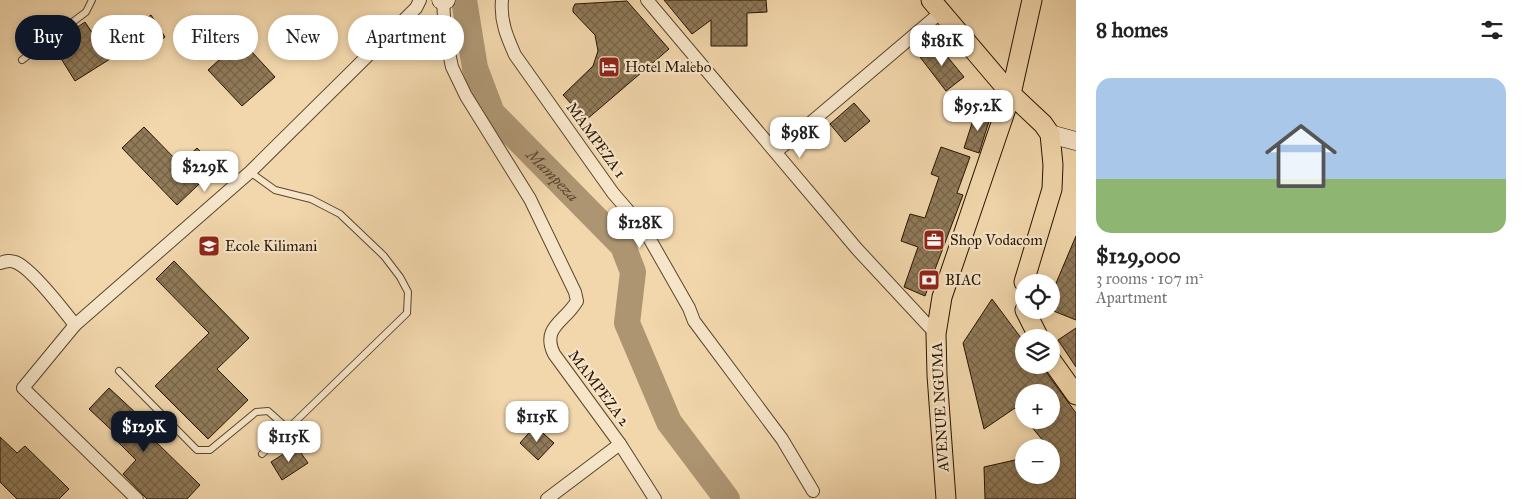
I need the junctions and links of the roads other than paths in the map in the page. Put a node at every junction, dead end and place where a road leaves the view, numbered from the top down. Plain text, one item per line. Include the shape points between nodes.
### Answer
1 (92, 0) edge
2 (420, 0) edge
3 (443, 0) edge
4 (502, 0) edge
5 (647, 0) edge
6 (1032, 0) edge
7 (936, 6) edge
8 (81, 16) edge
9 (1011, 94) junction
10 (1050, 134) junction
11 (1076, 141) edge
12 (776, 152) junction
13 (250, 172) junction
14 (0, 263) edge
15 (1027, 274) edge
16 (76, 325) junction
17 (936, 334) junction
18 (119, 371) dead end
19 (1060, 373) edge
20 (1076, 395) edge
21 (288, 428) junction
22 (620, 444) junction
23 (262, 454) dead end
24 (813, 491) dead end
25 (137, 499) edge
26 (547, 499) edge
27 (655, 499) edge
28 (946, 499) edge

1 - 8 lane
2 - 13 street via 416,8
3 - 22 street, MAMPEZA 2 via 445,34 452,67 466,96 530,199 575,292 577,301 551,332 549,345
4 - 24 street, MAMPEZA 1 via 504,32 515,55 614,193 644,229 694,321 782,439
5 - 12 street
6 - 9 main road, AVENUE NGUMA
7 - 9 main road
7 - 12 street
9 - 10 main road
9 - 17 main road, AVENUE NGUMA via 948,276
10 - 11 street
10 - 15 main road via 1054,165 1052,189
12 - 17 street via 857,249
13 - 16 street
13 - 21 lane via 275,190 311,199 340,214 384,256 408,292 407,313
14 - 16 street via 18,262
16 - 25 street via 23,388
17 - 28 main road, AVENUE NGUMA via 938,417
18 - 21 lane via 197,450 210,450 256,412 268,411
19 - 20 main road
21 - 23 lane
22 - 26 street
22 - 27 street, MAMPEZA 2

